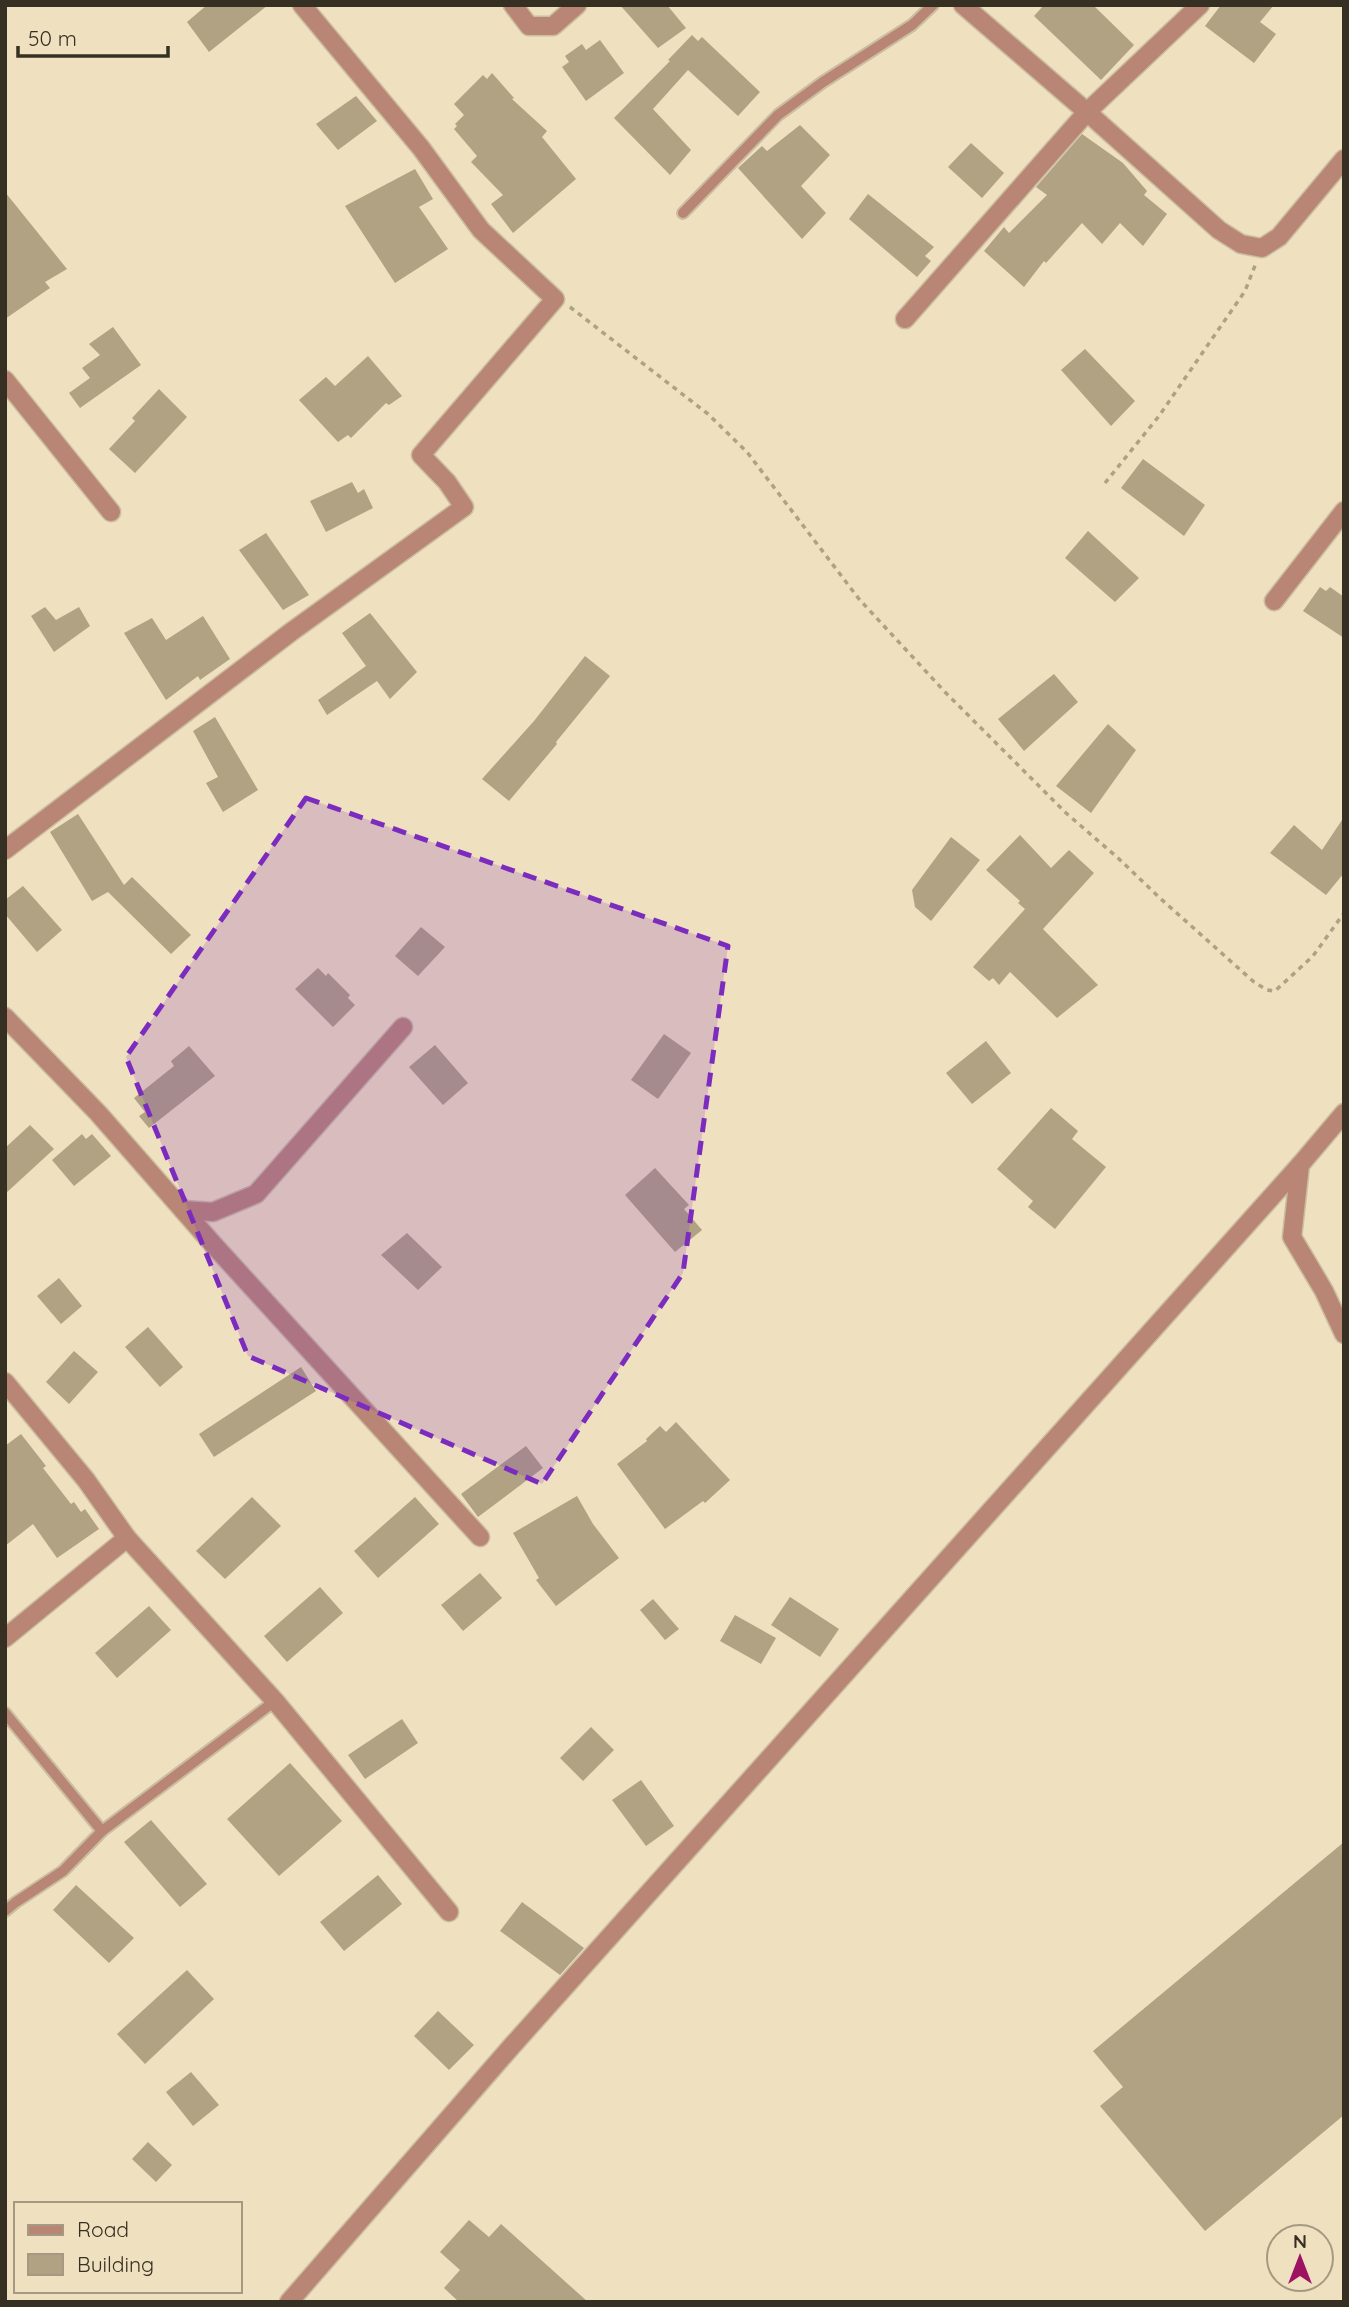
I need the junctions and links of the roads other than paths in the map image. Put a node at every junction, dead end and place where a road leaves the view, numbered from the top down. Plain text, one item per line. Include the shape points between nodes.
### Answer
1 (302, 5) edge
2 (513, 5) edge
3 (577, 5) edge
4 (933, 5) edge
5 (963, 5) edge
6 (1200, 5) edge
7 (1087, 112) junction
8 (1344, 159) edge
9 (683, 213) dead end
10 (905, 320) dead end
11 (5, 380) edge
12 (1344, 511) edge
13 (111, 512) dead end
14 (1274, 601) dead end
15 (5, 850) edge
16 (5, 1017) edge
17 (402, 1027) dead end
18 (1344, 1113) edge
19 (1300, 1165) junction
20 (183, 1210) junction
21 (1344, 1334) edge
22 (5, 1382) edge
23 (480, 1537) dead end
24 (127, 1538) junction
25 (5, 1638) edge
26 (275, 1701) junction
27 (5, 1713) edge
28 (102, 1831) junction
29 (5, 1911) edge
30 (449, 1912) dead end
31 (289, 2302) edge

1 - 15 street via 421,148 481,230 555,299 421,455 464,507
2 - 3 street via 529,26 553,26
4 - 9 lane via 778,115
5 - 7 street
6 - 7 street
7 - 8 street via 1220,230 1241,244 1262,248 1279,237
7 - 10 street
11 - 13 street
12 - 14 street
16 - 20 street
17 - 20 street via 256,1194 213,1212
18 - 19 street
19 - 21 street via 1292,1237
19 - 31 street
20 - 23 street
22 - 24 street
24 - 25 street
24 - 26 street
26 - 28 lane
26 - 30 street
27 - 28 lane
28 - 29 lane via 63,1871

